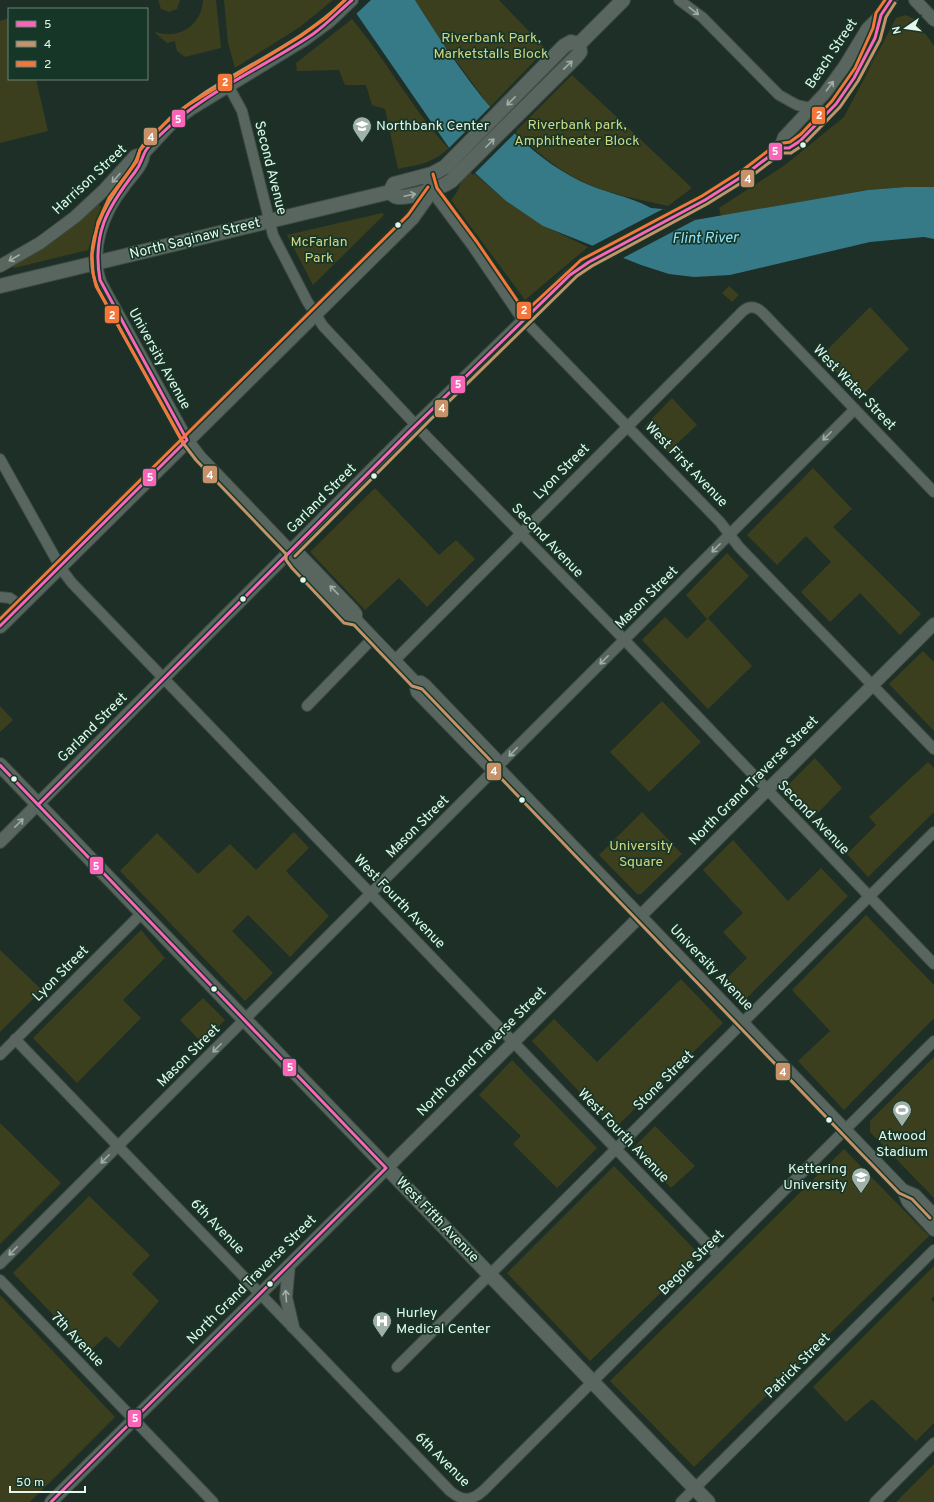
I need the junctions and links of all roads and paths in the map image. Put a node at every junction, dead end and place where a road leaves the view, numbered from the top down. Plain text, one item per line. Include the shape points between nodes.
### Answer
1 (622, 0) edge
2 (679, 0) edge
3 (891, 0) edge
4 (915, 0) edge
5 (348, 4) edge
6 (881, 15) junction
7 (934, 20) edge
8 (579, 44) junction
9 (228, 85) junction
10 (812, 109) junction
11 (829, 112) junction
12 (780, 148) junction
13 (144, 153) junction
14 (428, 175) junction
15 (432, 190) junction
16 (390, 192) junction
17 (269, 221) junction
18 (605, 253) joint
19 (97, 263) junction
20 (0, 266) edge
21 (0, 286) edge
22 (752, 307) joint
23 (314, 314) junction
24 (524, 320) junction
25 (855, 409) junction
26 (417, 425) junction
27 (627, 426) junction
28 (187, 440) junction
29 (0, 459) edge
30 (934, 492) edge
31 (520, 534) junction
32 (730, 534) junction
33 (291, 552) junction
34 (60, 566) junction
35 (0, 597) edge
36 (21, 606) junction
37 (934, 624) edge
38 (0, 626) edge
39 (373, 638) junction
40 (624, 640) junction
41 (394, 661) junction
42 (164, 678) junction
43 (872, 685) junction
44 (307, 706) dead end
45 (934, 749) edge
46 (0, 765) edge
47 (498, 768) junction
48 (766, 790) junction
49 (38, 805) junction
50 (934, 832) edge
51 (0, 842) edge
52 (372, 894) junction
53 (870, 897) junction
54 (142, 913) junction
55 (640, 916) junction
56 (934, 964) edge
57 (244, 1020) junction
58 (742, 1023) junction
59 (15, 1039) junction
60 (934, 1041) edge
61 (514, 1042) junction
62 (0, 1055) edge
63 (845, 1130) junction
64 (119, 1146) junction
65 (616, 1148) junction
66 (386, 1168) junction
67 (903, 1190) junction
68 (934, 1215) edge
69 (934, 1230) edge
70 (934, 1250) edge
71 (719, 1256) junction
72 (0, 1264) edge
73 (289, 1265) junction
74 (489, 1275) junction
75 (0, 1280) edge
76 (261, 1293) junction
77 (293, 1327) junction
78 (396, 1367) dead end
79 (593, 1382) junction
80 (134, 1419) junction
81 (934, 1443) edge
82 (694, 1488) junction
83 (466, 1500) joint
84 (51, 1502) edge
85 (212, 1502) edge
86 (681, 1502) edge
87 (708, 1502) edge
88 (875, 1502) edge

1 - 8 main road
2 -> 10 street via 708,23 779,95 797,105
3 - 6 street, Beach Street
4 - 7 street
5 - 9 street, Harrison Street via 304,40
10 -> 6 street, Beach Street via 837,77 867,29
6 - 11 street, Beach Street via 878,30 863,63
8 -> 14 main road via 571,42 564,46 452,160 442,169
15 -> 8 main road via 446,184 463,170 579,54
9 - 13 street, Harrison Street via 181,116
9 - 17 street, Second Avenue via 242,110
10 - 11 street
10 - 12 street, Beach Street via 784,137
11 - 12 street, Beach Street via 797,144 786,149
12 - 18 street, Beach Street via 732,184
13 - 19 street, University Avenue via 142,163 105,216 98,242
13 -> 20 street, Harrison Street via 136,156 94,200 63,227
14 - 15 main road
14 - 16 main road, North Saginaw Street via 392,185
16 -> 15 main road, North Saginaw Street via 399,197
15 - 23 main road via 412,218
15 - 24 street, West First Avenue
16 - 17 main road, North Saginaw Street
17 - 19 main road, North Saginaw Street
17 - 23 street, Second Avenue via 277,244
18 - 24 street, Garland Street via 574,272
19 - 21 main road, North Saginaw Street
19 - 28 street, University Avenue via 102,287
22 - 25 street, West Water Street via 762,312
22 - 27 street, Lyon Street via 746,308 738,315
23 - 26 street, Second Avenue via 326,330
23 - 28 main road
24 - 26 street, Garland Street
24 - 27 street, West First Avenue
25 - 30 street, West Water Street
25 -> 32 street, Mason Street
26 - 31 street, Second Avenue
26 - 33 street, Garland Street
27 - 31 street, Lyon Street
27 - 32 street, West First Avenue
28 - 33 street, University Avenue via 200,457
28 - 34 main road
29 - 34 street, West Fourth Avenue
31 - 40 street, Second Avenue
31 - 41 street, Lyon Street
32 -> 40 street, Mason Street
32 - 43 street, West First Avenue
33 - 39 street, University Avenue via 300,555 353,610 356,620
33 - 42 street, Garland Street
34 - 36 main road
34 - 42 street, West Fourth Avenue via 72,583
35 - 36 street via 10,598
36 - 38 main road
37 - 43 street, North Grand Traverse Street
39 - 41 street, University Avenue
39 - 44 street
40 -> 47 street, Mason Street
40 - 48 street, Second Avenue
41 - 47 street, University Avenue via 415,682 425,685 495,758
42 - 49 street, Garland Street
42 - 52 street, West Fourth Avenue
43 - 45 street, West First Avenue
43 - 48 street, North Grand Traverse Street
46 - 49 main road, West Fifth Avenue
47 - 52 street, Mason Street
47 - 55 street, University Avenue
48 - 53 street, Second Avenue
48 - 55 street, North Grand Traverse Street
51 -> 49 street, Garland Street
49 - 54 main road, West Fifth Avenue
50 - 53 street, Stone Street
52 - 57 street, Mason Street
52 - 61 street, West Fourth Avenue
53 - 56 street, Second Avenue
53 - 58 street, Stone Street
54 - 57 main road, West Fifth Avenue
54 - 59 street, Lyon Street
55 - 58 street, University Avenue
55 - 61 street, North Grand Traverse Street
57 -> 64 street, Mason Street
57 - 66 main road, West Fifth Avenue
58 - 63 street, University Avenue
58 - 65 street, Stone Street
59 - 62 street, Lyon Street
59 - 64 street, 6th Avenue
60 - 63 street, Begole Street
61 - 65 street, West Fourth Avenue
61 - 66 street, North Grand Traverse Street
63 - 67 street, University Avenue
63 - 71 street, Begole Street
64 -> 72 street, Mason Street
64 - 76 street, 6th Avenue
65 - 71 street, West Fourth Avenue
65 - 74 street, Stone Street
66 - 73 street, North Grand Traverse Street
66 - 74 main road, West Fifth Avenue
67 - 68 street, University Avenue via 915,1195
67 - 69 street, University Avenue via 908,1202
70 - 82 street, Patrick Street
71 - 79 street, Begole Street
73 - 76 street, North Grand Traverse Street
77 -> 73 street via 286,1297
74 - 78 street, Stone Street
74 - 79 main road, West Fifth Avenue
75 - 80 street, 7th Avenue
76 - 77 street, 6th Avenue
76 - 80 street, North Grand Traverse Street
77 - 83 street, 6th Avenue via 454,1494 461,1500
79 - 82 main road, West Fifth Avenue
79 - 83 street, Begole Street via 481,1493 472,1500
80 - 84 street, North Grand Traverse Street
80 - 85 street, 7th Avenue
81 - 88 street
82 - 86 street, Patrick Street
82 - 87 main road, West Fifth Avenue

